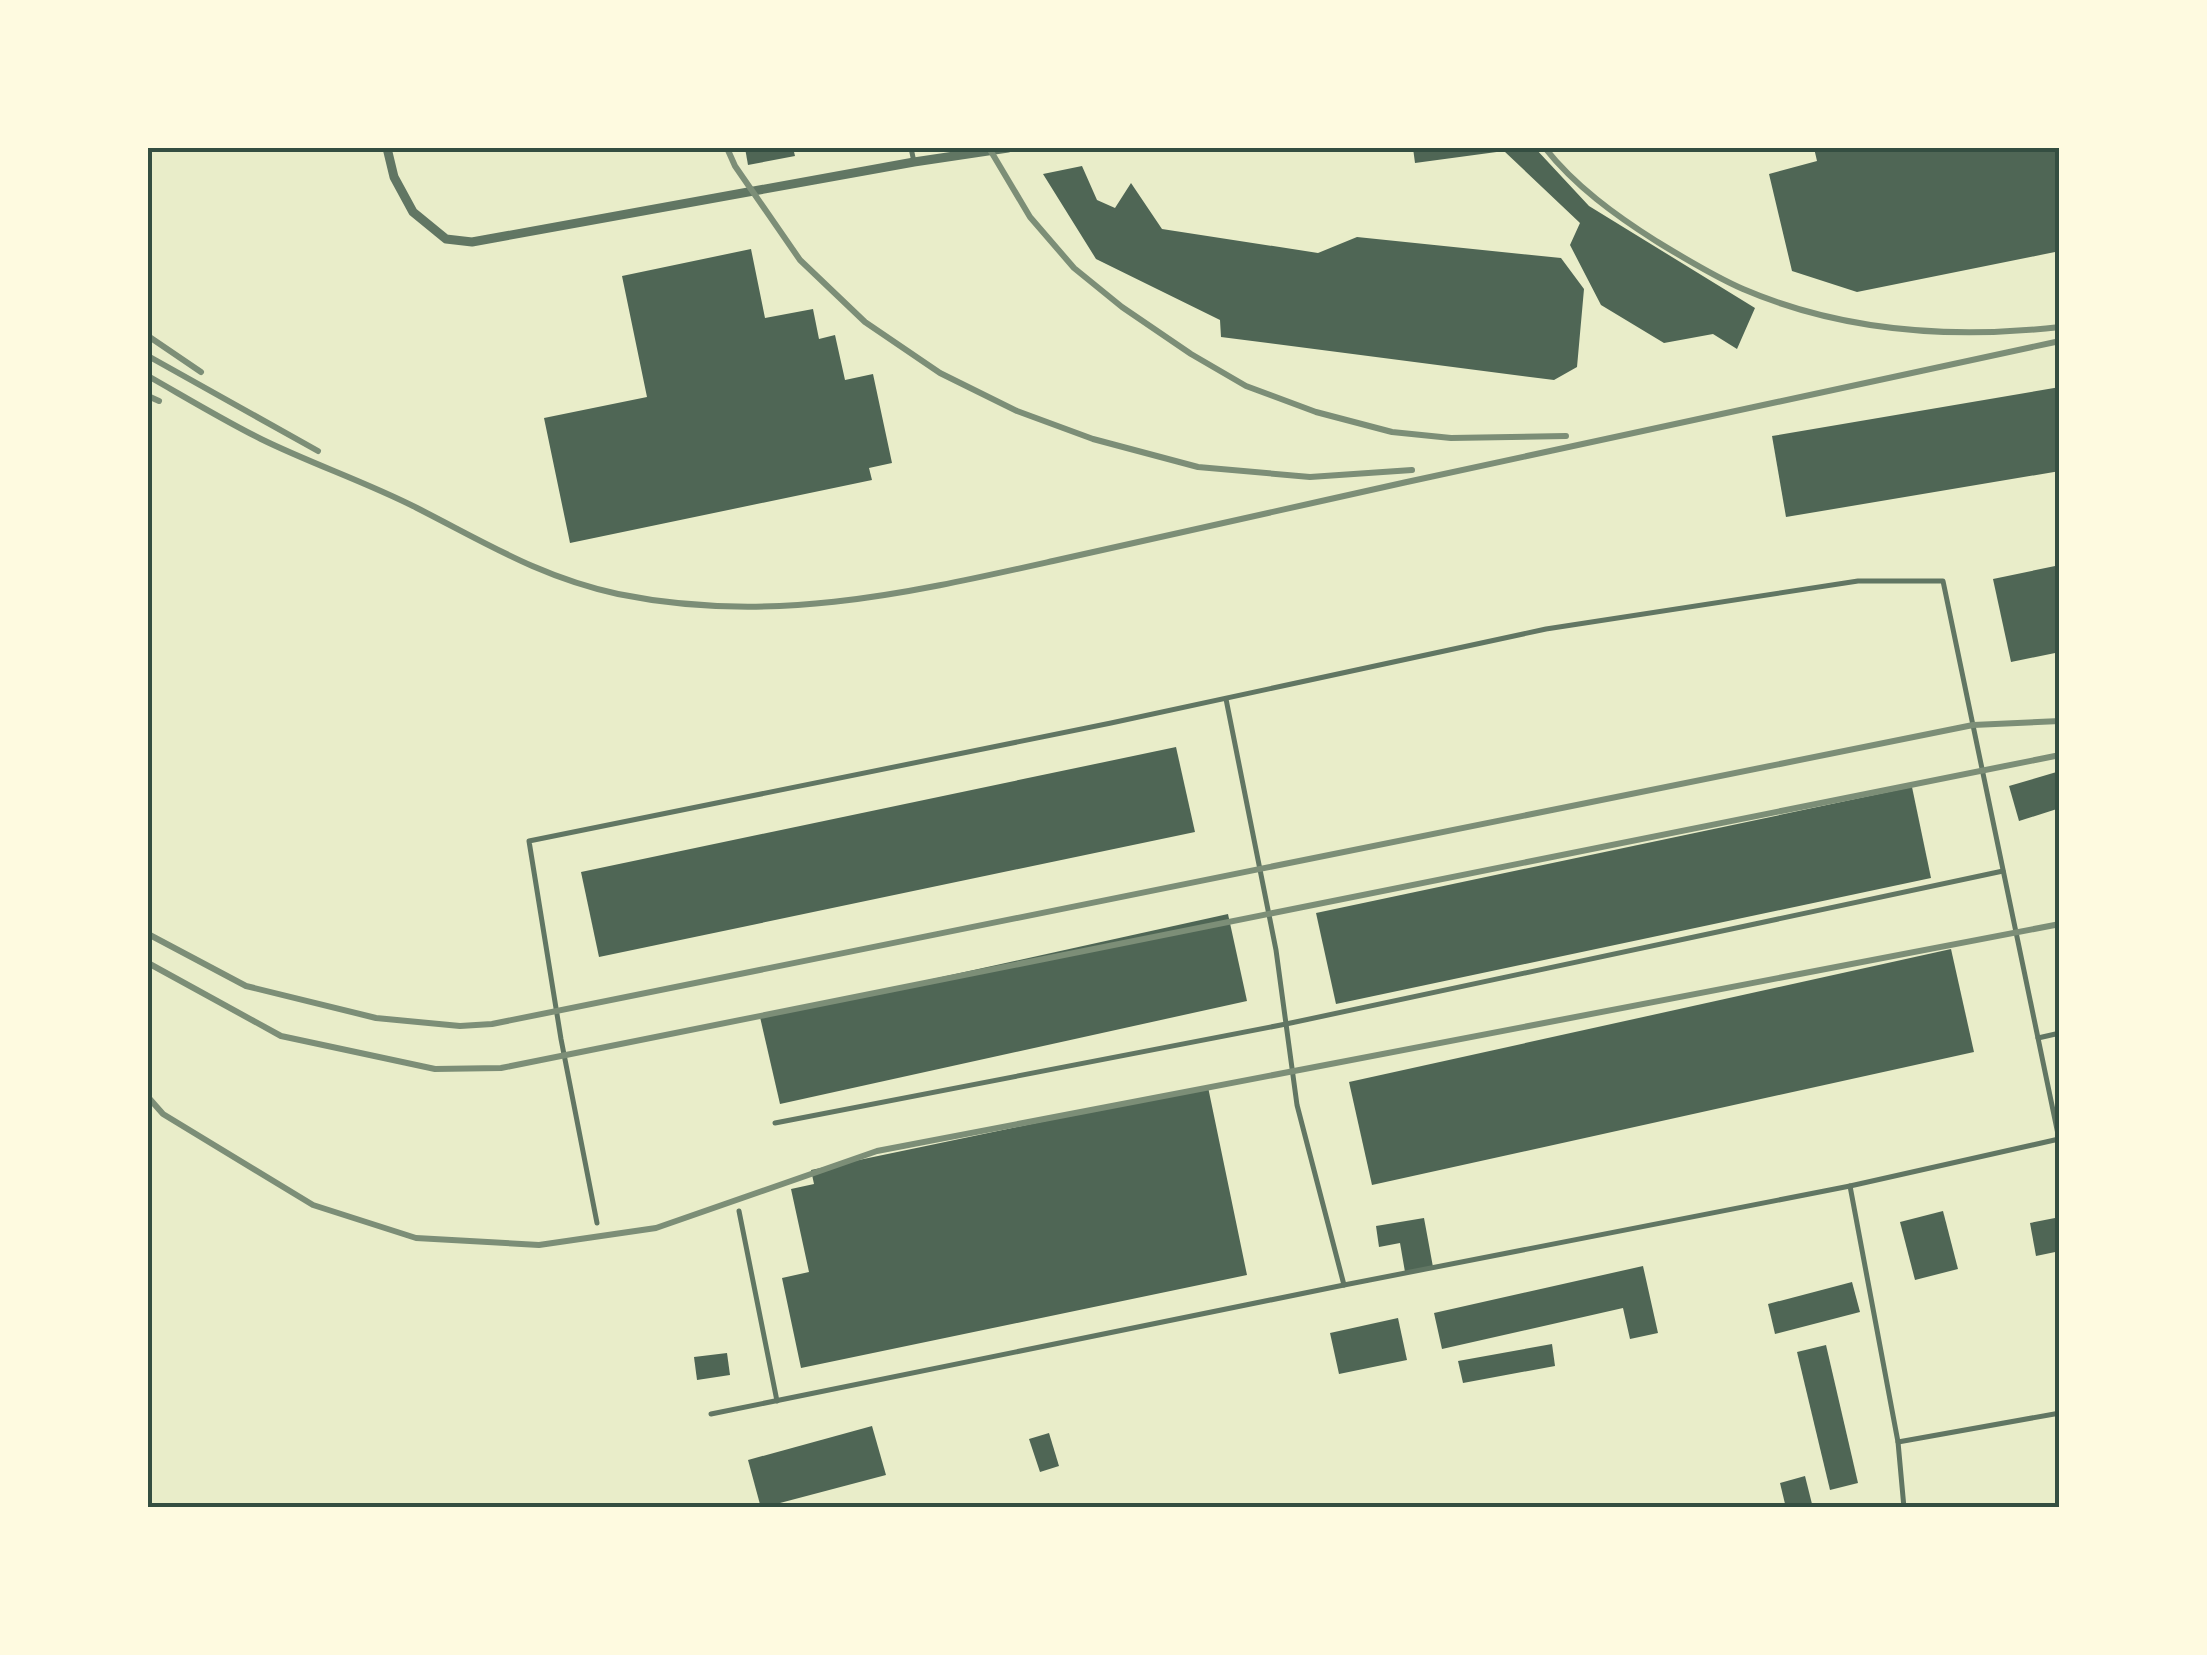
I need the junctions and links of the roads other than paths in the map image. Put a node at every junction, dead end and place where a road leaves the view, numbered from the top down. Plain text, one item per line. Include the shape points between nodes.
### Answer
1 (387, 148) edge
2 (911, 148) edge
3 (1008, 148) edge
4 (914, 162) junction
5 (1226, 699) junction
6 (2003, 871) junction
7 (1286, 1024) junction
8 (2060, 1033) edge
9 (2038, 1038) junction
10 (775, 1124) dead end
11 (1850, 1186) junction
12 (739, 1211) dead end
13 (597, 1223) dead end
14 (1344, 1285) junction
15 (777, 1401) junction
16 (2060, 1413) edge
17 (712, 1414) dead end
18 (1898, 1442) junction
19 (1904, 1508) edge

1 - 4 street via 413,212 446,239 472,242
2 - 4 lane
3 - 4 street
5 - 6 lane via 1546,629 1858,580 1942,580
5 - 7 lane
5 - 13 lane via 529,841
6 - 7 lane
6 - 9 lane
7 - 10 lane
7 - 14 lane via 1297,1105
8 - 9 lane
9 - 11 lane via 2059,1139
11 - 14 lane
11 - 18 lane
12 - 15 lane
14 - 15 lane
15 - 17 lane
16 - 18 lane
18 - 19 lane

